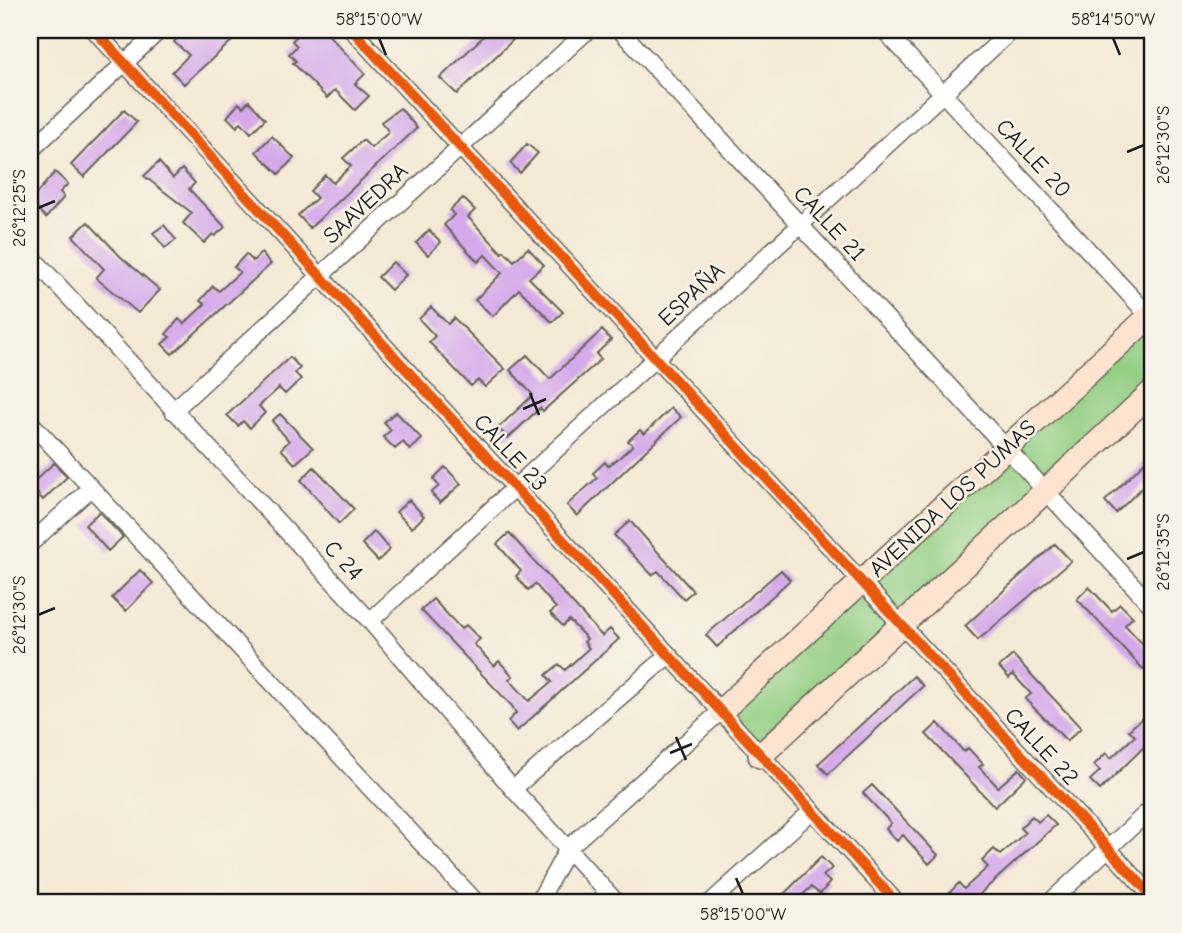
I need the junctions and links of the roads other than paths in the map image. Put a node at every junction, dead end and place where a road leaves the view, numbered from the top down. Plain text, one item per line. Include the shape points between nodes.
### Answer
1 (94, 30) edge
2 (160, 30) edge
3 (352, 30) edge
4 (588, 30) edge
5 (620, 30) edge
6 (884, 30) edge
7 (1012, 30) edge
8 (1147, 30) edge
9 (1152, 35) edge
10 (124, 63) junction
11 (943, 93) junction
12 (460, 147) junction
13 (30, 151) edge
14 (800, 225) junction
15 (30, 256) edge
16 (320, 276) junction
17 (1151, 316) edge
18 (655, 359) junction
19 (1152, 392) edge
20 (173, 411) junction
21 (30, 422) edge
22 (1006, 448) junction
23 (515, 487) junction
24 (91, 488) junction
25 (1045, 490) junction
26 (30, 544) edge
27 (861, 582) junction
28 (1152, 606) edge
29 (370, 621) junction
30 (901, 624) junction
31 (669, 655) junction
32 (721, 711) junction
33 (760, 755) junction
34 (513, 789) junction
35 (1152, 808) edge
36 (812, 811) junction
37 (568, 848) junction
38 (1108, 849) junction
39 (1152, 896) edge
40 (477, 903) edge
41 (538, 903) edge
42 (617, 903) edge
43 (710, 903) edge
44 (897, 903) edge
45 (1049, 903) edge

1 - 10 street, CALLE 23
2 - 10 street
3 - 12 street, CALLE 22
4 - 12 street, SAAVEDRA
5 - 14 street, CALLE 21
6 - 11 street, CALLE 20
7 - 11 street, ESPAÑA
8 - 9 street
10 - 13 street
10 - 16 street, CALLE 23
11 - 14 street, ESPAÑA
11 - 17 street, CALLE 20
12 - 16 street, SAAVEDRA
12 - 18 street, CALLE 22
14 - 18 street, ESPAÑA
14 - 22 street, CALLE 21
15 - 20 street, C 24
16 - 20 street, SAAVEDRA
16 - 23 street, CALLE 23
17 - 22 main road, AVENIDA LOS PUMAS
18 - 23 street, ESPAÑA
18 - 27 street, CALLE 22
19 - 25 main road
20 - 29 street, C 24
21 - 24 street
22 - 25 street, CALLE 21
22 - 27 main road, AVENIDA LOS PUMAS
23 - 29 street, ESPAÑA
23 - 31 street, CALLE 23
24 - 26 street
24 - 40 street
25 - 28 street
25 - 30 main road
27 - 30 street, CALLE 22
27 - 32 main road, AVENIDA LOS PUMAS
29 - 34 street, C 24
30 - 33 main road
30 - 38 street, CALLE 22
31 - 32 street, CALLE 23
31 - 34 street
32 - 33 street, CALLE 23
32 - 37 street
33 - 36 street, CALLE 23
34 - 37 street, C 24
35 - 38 street
36 - 43 street
36 - 44 street, CALLE 23
37 - 41 street
37 - 42 street, C 24
38 - 39 street, CALLE 22
38 - 45 street

